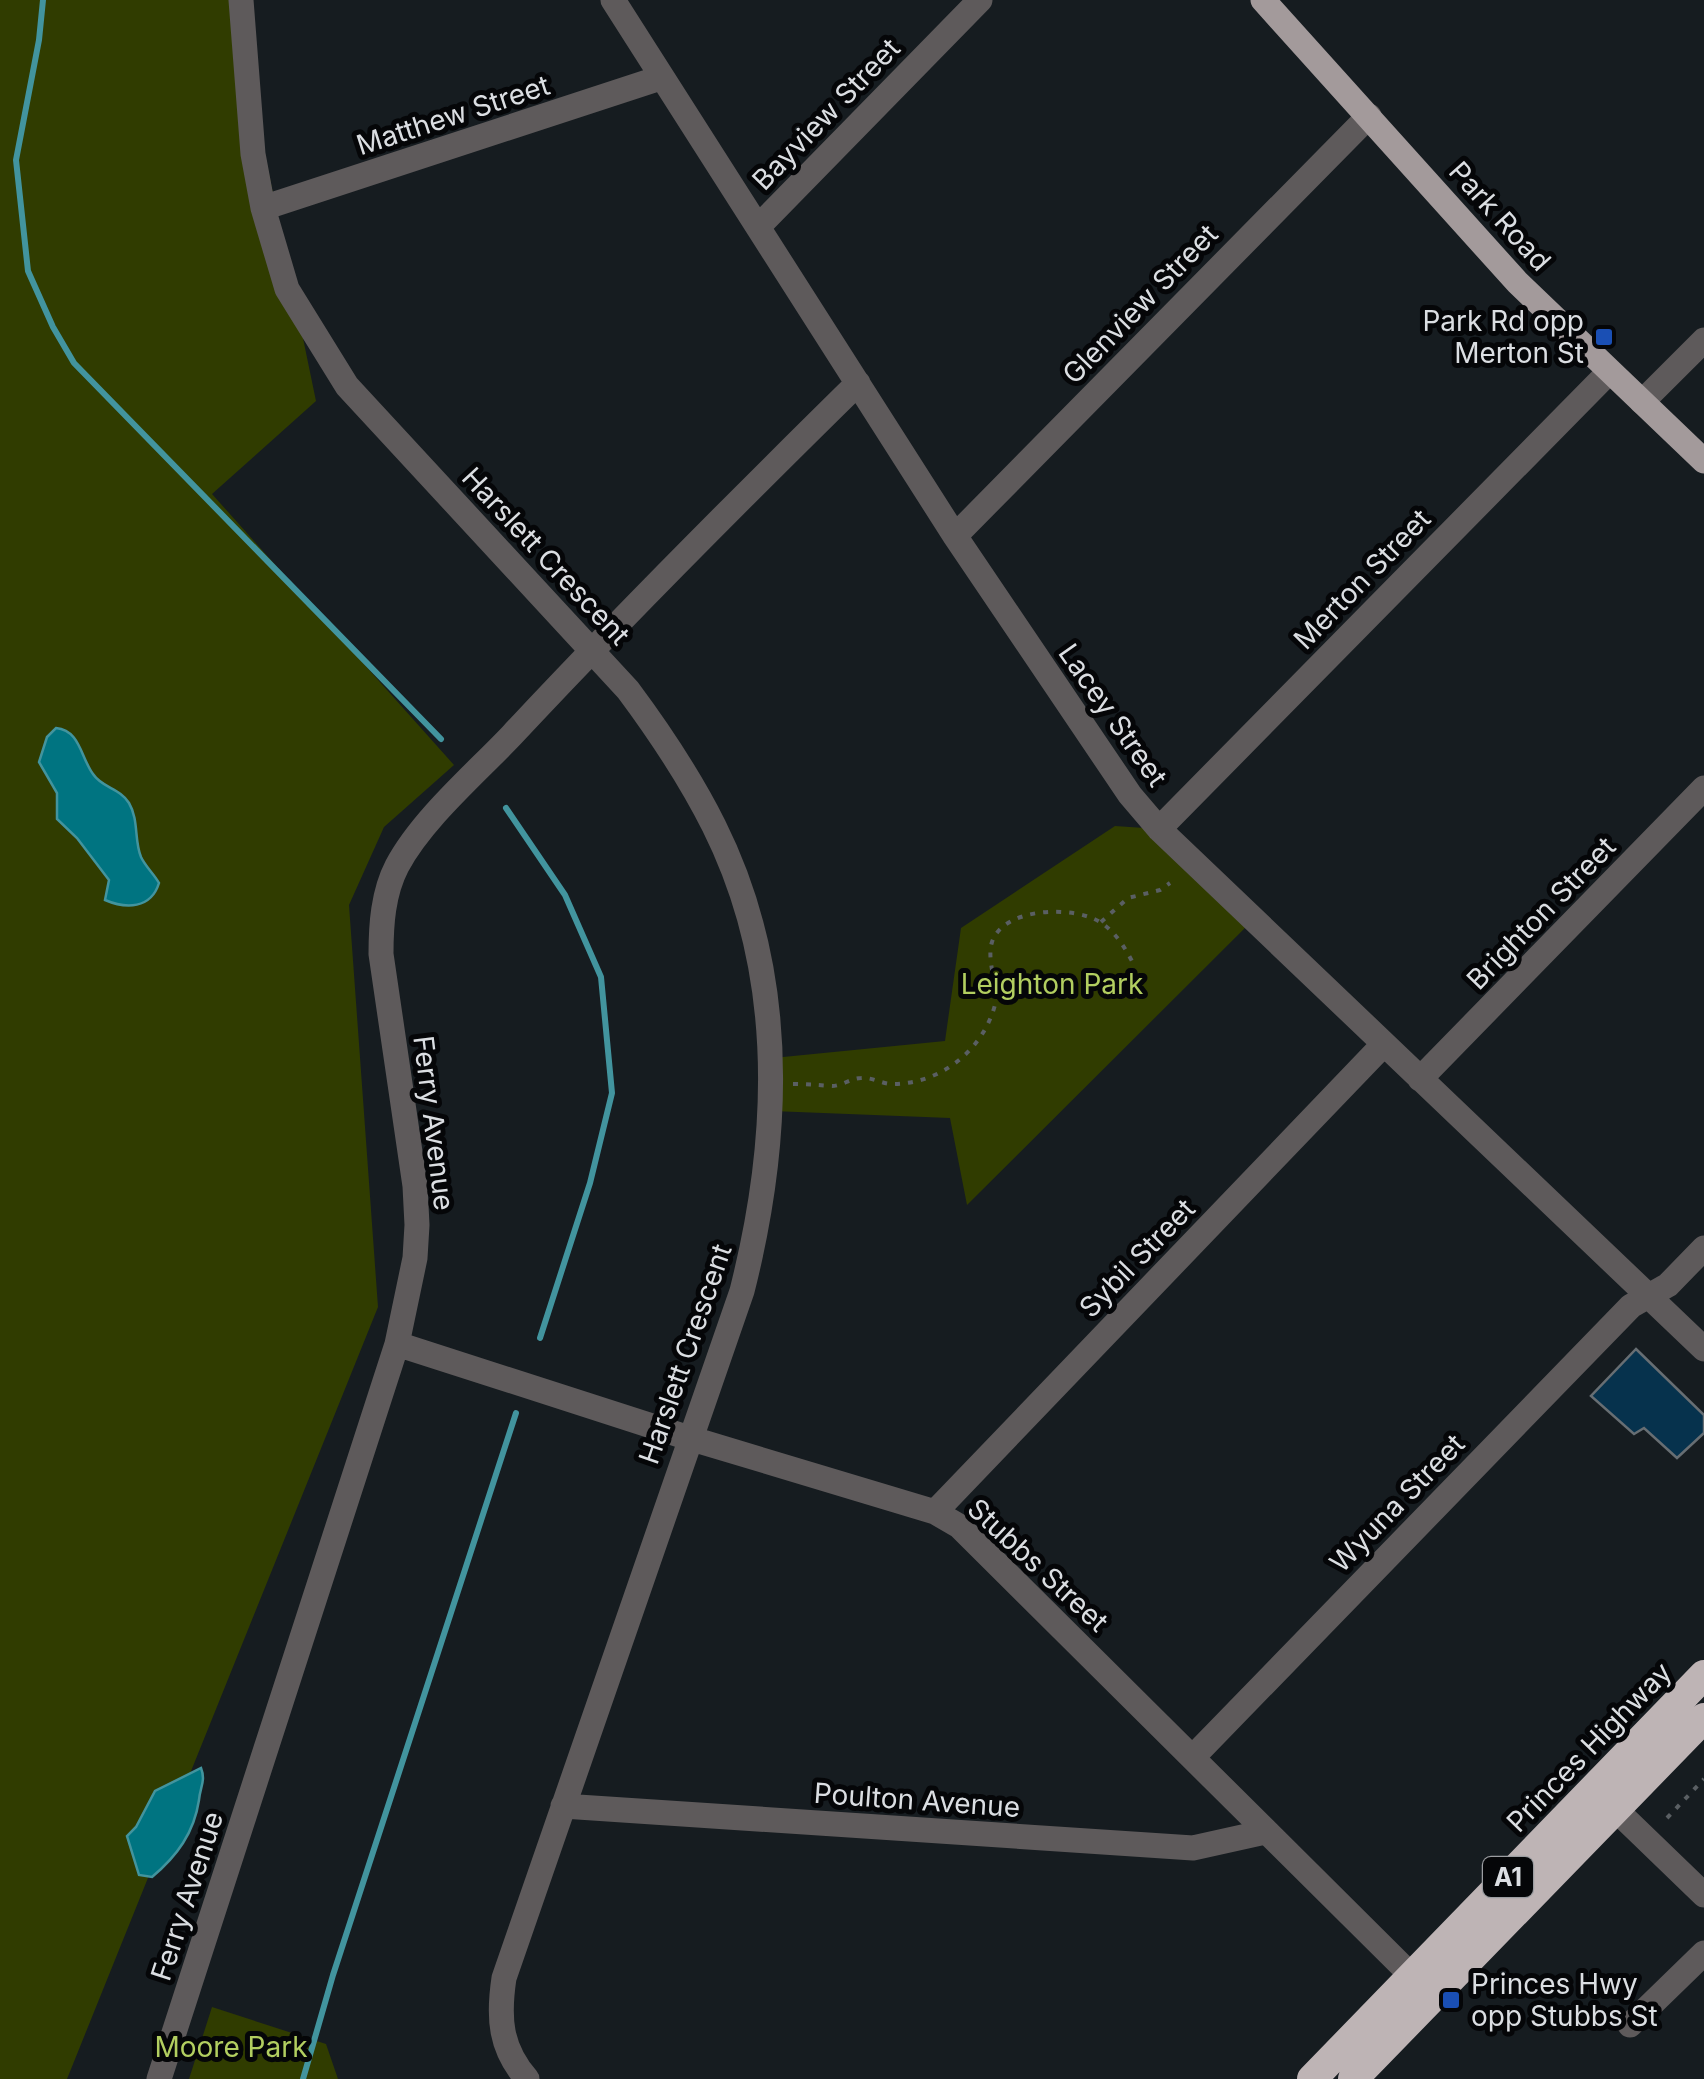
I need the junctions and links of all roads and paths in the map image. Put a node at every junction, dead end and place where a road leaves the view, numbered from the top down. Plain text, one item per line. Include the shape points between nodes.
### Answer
1 (240, 0) edge
2 (613, 0) edge
3 (980, 0) edge
4 (1264, 0) edge
5 (660, 78) junction
6 (1369, 116) junction
7 (263, 208) junction
8 (758, 227) junction
9 (1704, 340) edge
10 (1609, 372) junction
11 (858, 384) junction
12 (1642, 402) junction
13 (1704, 461) edge
14 (955, 536) junction
15 (592, 649) junction
16 (1704, 788) edge
17 (1158, 829) junction
18 (1170, 883) dead end
19 (1101, 922) junction
20 (1135, 967) dead end
21 (1024, 982) dead end
22 (997, 996) junction
23 (1383, 1045) junction
24 (1420, 1079) junction
25 (773, 1086) junction
26 (1704, 1248) edge
27 (1648, 1295) junction
28 (397, 1344) junction
29 (1704, 1348) edge
30 (689, 1438) junction
31 (935, 1512) junction
32 (1704, 1675) edge
33 (1704, 1718) edge
34 (1192, 1756) junction
35 (1704, 1779) edge
36 (563, 1806) junction
37 (1616, 1809) junction
38 (1667, 1818) dead end
39 (1264, 1832) junction
40 (1704, 1895) edge
41 (1704, 1953) edge
42 (1412, 1976) junction
43 (1630, 2025) dead end
44 (160, 2079) edge
45 (526, 2079) edge
46 (1312, 2079) edge
47 (1353, 2079) edge

1 - 7 street, Harslett Crescent
2 - 5 street, Lacey Street
3 - 8 street, Bayview Street
4 - 6 main road, Park Road
5 - 7 street, Matthew Street
5 - 8 street, Lacey Street
6 - 10 main road, Park Road
6 - 14 street, Glenview Street
7 - 15 street, Harslett Crescent via 287,290 347,386
8 - 11 street, Lacey Street
9 - 12 street
10 - 12 main road, Park Road
10 - 17 street, Merton Street
11 - 14 street, Lacey Street
11 - 15 street, Ferry Avenue
12 - 13 main road, Park Road
14 - 17 street, Lacey Street via 1102,757
15 - 25 street, Harslett Crescent via 661,735 715,828 761,975
15 - 28 street, Ferry Avenue via 415,840 387,894 382,954 417,1225
16 - 24 street, Brighton Street
17 - 23 street, Lacey Street
18 - 19 path via 1128,898
19 - 20 path
19 - 22 path via 1056,911 1012,921 992,942
21 - 22 path
22 - 25 path via 975,1048 937,1073 901,1084 859,1078 834,1086
23 - 24 street, Lacey Street
23 - 31 street, Sybil Street
24 - 27 street, Lacey Street
25 - 30 street, Harslett Crescent via 756,1237
26 - 27 street, Wyuna Street via 1668,1285
27 - 29 street, Lacey Street
27 - 34 street, Wyuna Street
28 - 30 street, Stubbs Street
28 - 44 street, Ferry Avenue
30 - 31 street, Stubbs Street
30 - 36 street, Harslett Crescent
31 - 34 street, Stubbs Street via 980,1545
32 - 42 highway, Princes Highway / A1
33 - 37 highway, A1
34 - 39 street, Stubbs Street
35 - 38 path
36 - 39 street, Poulton Avenue via 1193,1848
36 - 45 street, Harslett Crescent via 500,2006 509,2056
37 - 40 street
37 - 47 highway, A1
39 - 42 street, Stubbs Street
41 - 43 street
42 - 46 highway, Princes Highway / A1

